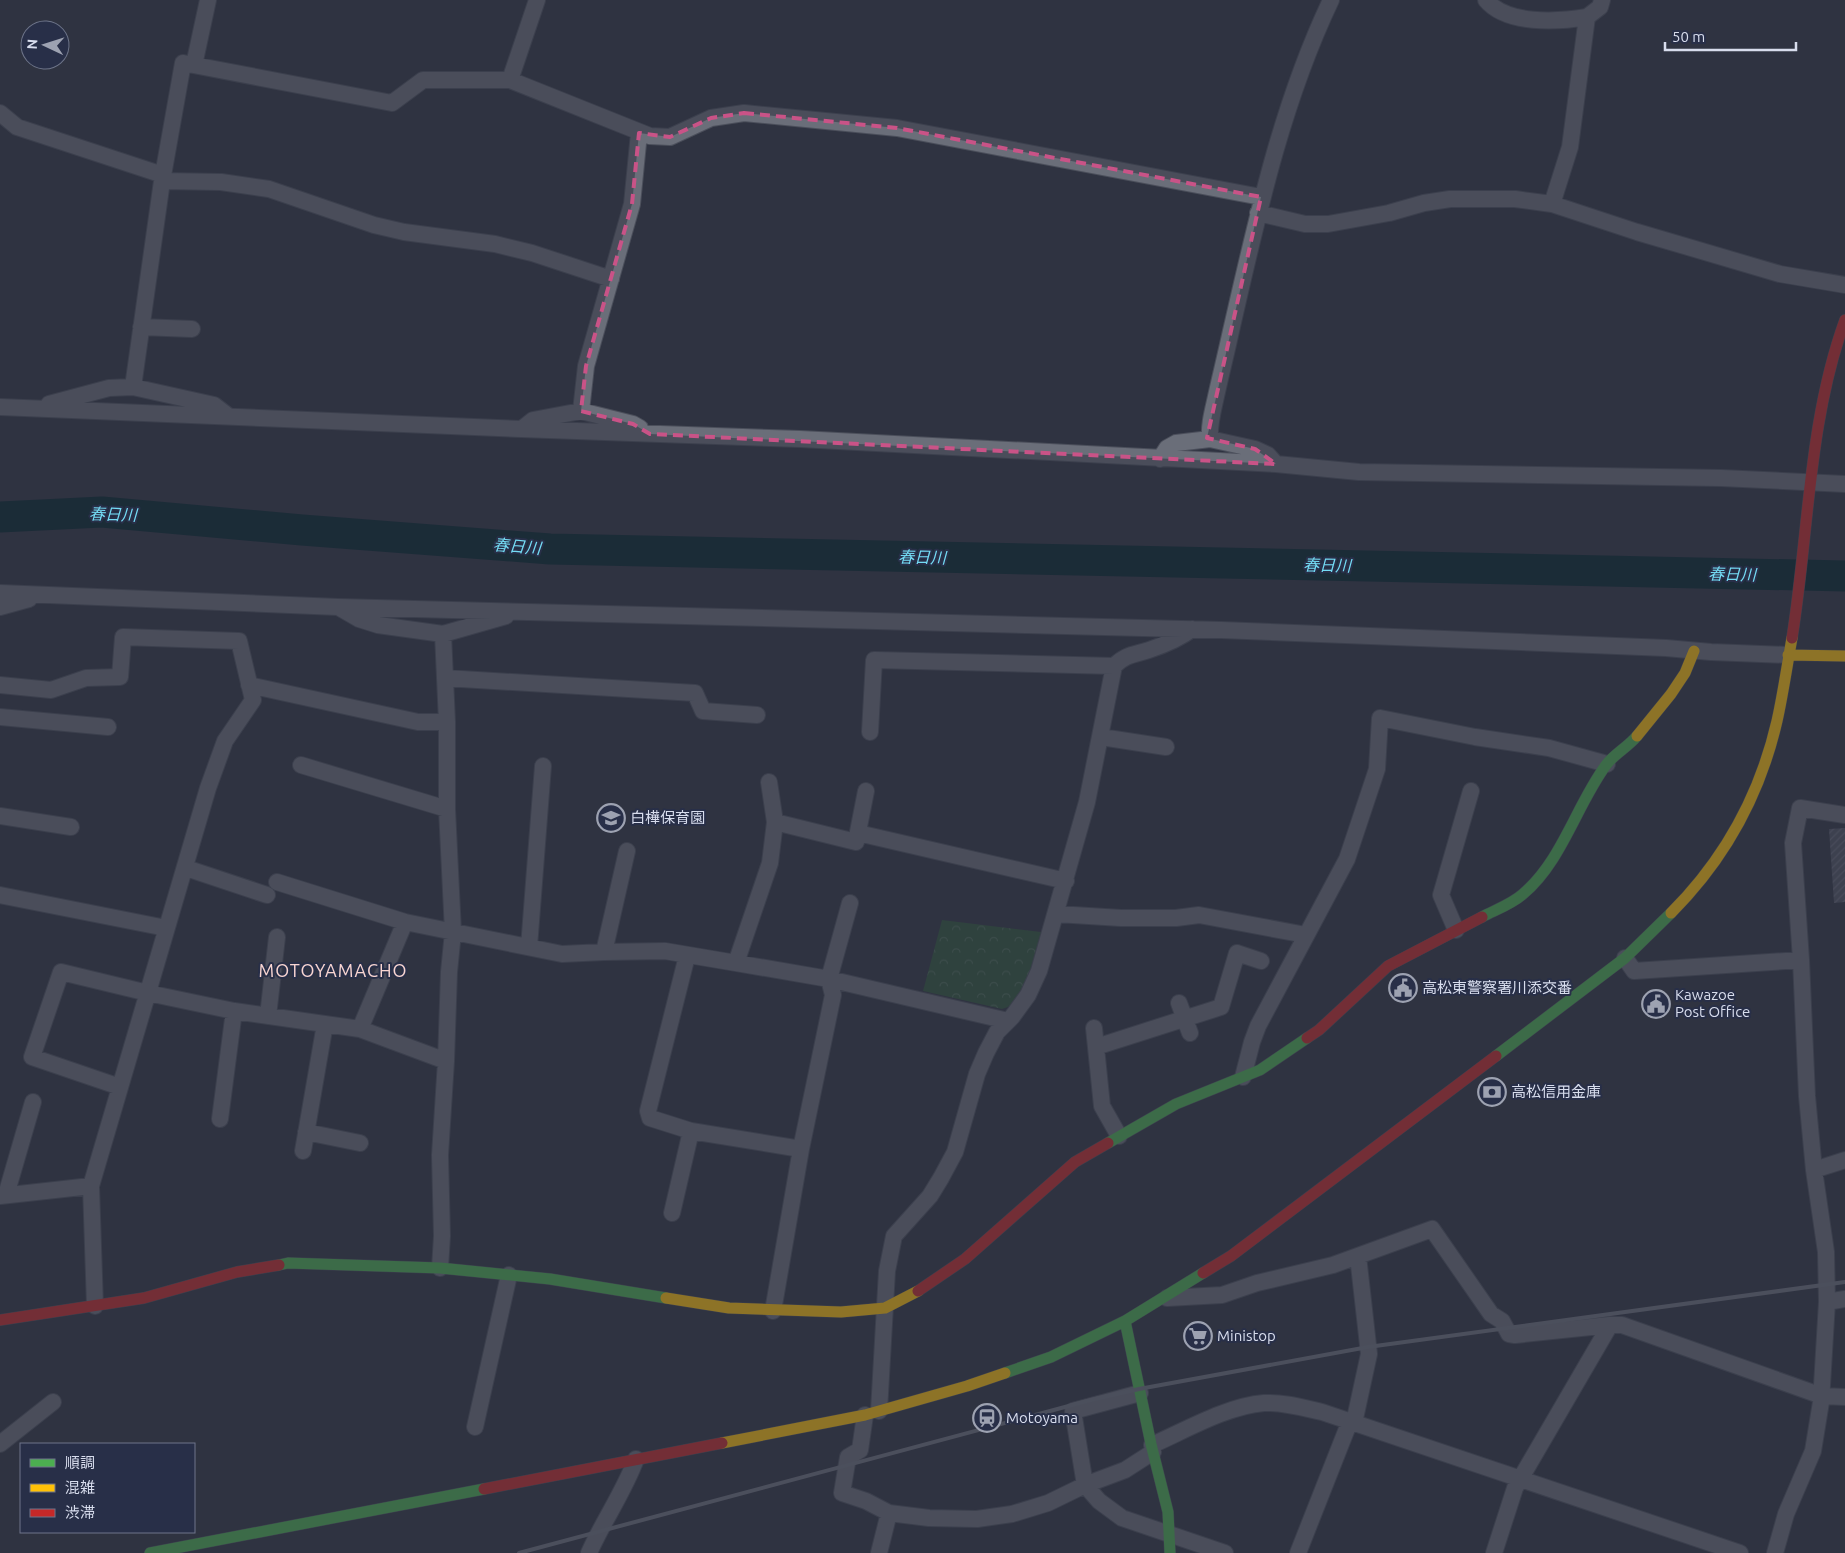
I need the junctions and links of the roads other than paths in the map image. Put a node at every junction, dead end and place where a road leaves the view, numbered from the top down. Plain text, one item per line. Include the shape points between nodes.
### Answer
1 (208, 0) edge
2 (536, 0) edge
3 (1331, 0) edge
4 (1486, 0) edge
5 (1602, 0) edge
6 (1587, 17) junction
7 (194, 65) junction
8 (510, 80) junction
9 (0, 113) edge
10 (640, 133) junction
11 (162, 178) junction
12 (1261, 196) junction
13 (1552, 204) junction
14 (1258, 213) junction
15 (611, 279) junction
16 (1845, 285) edge
17 (1845, 320) edge
18 (142, 327) junction
19 (192, 329) dead end
20 (133, 387) junction
21 (0, 407) edge
22 (32, 408) junction
23 (581, 412) junction
24 (229, 416) junction
25 (521, 429) junction
26 (650, 434) junction
27 (1210, 439) junction
28 (1160, 458) junction
29 (1276, 464) junction
30 (1845, 484) edge
31 (1811, 488) junction
32 (0, 593) edge
33 (44, 594) junction
34 (0, 607) edge
35 (338, 607) junction
36 (522, 612) junction
37 (1192, 629) junction
38 (443, 634) junction
39 (1694, 651) junction
40 (1788, 655) junction
41 (1845, 656) edge
42 (1114, 666) junction
43 (445, 678) junction
44 (0, 685) edge
45 (249, 685) junction
46 (757, 715) dead end
47 (0, 717) edge
48 (447, 722) junction
49 (108, 727) dead end
50 (870, 732) dead end
51 (1100, 737) junction
52 (1166, 747) dead end
53 (1607, 764) junction
54 (301, 765) dead end
55 (543, 766) dead end
56 (769, 782) dead end
57 (866, 791) dead end
58 (1471, 791) dead end
59 (447, 809) junction
60 (1845, 815) edge
61 (0, 816) edge
62 (775, 822) junction
63 (71, 827) dead end
64 (858, 833) junction
65 (627, 851) dead end
66 (186, 868) junction
67 (1066, 881) junction
68 (0, 895) edge
69 (850, 903) dead end
70 (1057, 914) junction
71 (405, 922) junction
72 (166, 928) junction
73 (1456, 930) junction
74 (453, 932) junction
75 (1306, 935) junction
76 (277, 937) dead end
77 (529, 947) junction
78 (604, 952) junction
79 (687, 956) junction
80 (1624, 958) junction
81 (1801, 960) junction
82 (1262, 961) dead end
83 (736, 963) junction
84 (830, 979) junction
85 (148, 993) junction
86 (234, 1010) junction
87 (268, 1016) junction
88 (1008, 1021) junction
89 (326, 1024) junction
90 (1094, 1028) dead end
91 (360, 1029) junction
92 (1096, 1047) junction
93 (446, 1061) junction
94 (1243, 1077) junction
95 (120, 1086) junction
96 (34, 1102) dead end
97 (220, 1119) dead end
98 (691, 1131) junction
99 (306, 1132) junction
100 (1119, 1136) junction
101 (360, 1143) dead end
102 (801, 1149) junction
103 (302, 1150) dead end
104 (1845, 1160) edge
105 (1814, 1170) junction
106 (91, 1186) junction
107 (3, 1195) edge
108 (672, 1214) dead end
109 (1358, 1256) junction
110 (440, 1268) junction
111 (509, 1275) junction
112 (1164, 1298) junction
113 (1845, 1299) edge
114 (1827, 1302) junction
115 (95, 1306) junction
116 (885, 1308) junction
117 (773, 1310) junction
118 (0, 1320) edge
119 (1125, 1321) junction
120 (1610, 1325) junction
121 (1140, 1394) junction
122 (1822, 1396) junction
123 (1845, 1397) edge
124 (53, 1402) dead end
125 (872, 1413) junction
126 (1352, 1422) junction
127 (475, 1427) dead end
128 (0, 1444) edge
129 (1153, 1448) junction
130 (636, 1459) junction
131 (1520, 1479) junction
132 (1085, 1485) junction
133 (889, 1513) junction
134 (1171, 1536) junction
135 (150, 1553) edge
136 (590, 1553) edge
137 (879, 1553) edge
138 (1170, 1553) edge
139 (1226, 1553) edge
140 (1298, 1553) edge
141 (1494, 1553) edge
142 (1740, 1553) edge
143 (1775, 1553) edge

1 - 7 street
2 - 8 street
3 - 12 street via 1286,111
4 - 6 street via 1506,14 1525,18
5 - 6 street via 1600,7
6 - 13 street via 1570,147
7 - 8 street via 392,103 423,80
7 - 11 street via 183,63
8 - 10 street
9 - 11 street via 17,127
10 - 12 street via 670,138 711,118 744,113 888,127
10 - 15 street via 632,204
11 - 15 street via 269,189 374,225 495,244
11 - 18 street
12 - 14 street
13 - 14 street via 1515,199 1450,199 1328,224 1305,224
13 - 16 street via 1780,274
14 - 27 street via 1216,395
15 - 23 street via 586,366
17 - 31 street via 1828,370
18 - 19 street
18 - 20 street
20 - 22 street via 109,388
20 - 24 street via 214,406
21 - 22 street
22 - 24 street
23 - 25 street via 534,420
23 - 26 street via 633,424
24 - 25 street
25 - 26 street
26 - 28 street
27 - 28 street via 1176,443 1167,448
27 - 29 street via 1255,449 1268,455
28 - 29 street
29 - 31 street via 1359,472 1721,478
30 - 31 street
31 - 40 street
32 - 33 street
33 - 34 street
33 - 35 street
35 - 36 street
35 - 38 street via 378,625
36 - 37 street
36 - 38 street
37 - 39 street
37 - 42 street via 1181,637 1123,658
38 - 43 street
39 - 40 street
39 - 53 street via 1671,694 1629,746
40 - 41 street
40 - 80 street via 1777,720 1748,808 1721,854 1658,927
42 - 50 street via 874,660
42 - 51 street
43 - 46 street via 695,693 704,711
43 - 48 street
44 - 45 street via 51,690 86,678 120,677 123,637 239,641
45 - 48 street via 418,722
45 - 66 street via 253,700 225,741
47 - 49 street
48 - 59 street
51 - 52 street
51 - 67 street
53 - 73 street via 1537,881 1521,896
53 - 75 street via 1549,748 1380,718 1377,769 1347,859
54 - 59 street
55 - 77 street
56 - 62 street
57 - 64 street
58 - 73 street via 1441,895
59 - 74 street
60 - 81 street via 1800,808 1793,843
61 - 63 street
62 - 64 street via 856,842
62 - 83 street via 770,863
64 - 67 street
65 - 78 street
66 - 71 street
66 - 72 street
67 - 70 street
68 - 72 street
69 - 84 street
70 - 75 street via 1140,918 1199,916
70 - 88 street via 1039,971 1028,995
71 - 74 street
71 - 91 street
72 - 85 street
73 - 94 street via 1388,966 1319,1030 1260,1070
74 - 77 street
74 - 93 street
75 - 94 street via 1258,1026
76 - 87 street
77 - 78 street via 562,954
78 - 79 street via 664,951
79 - 83 street
79 - 98 street via 648,1111 650,1118
80 - 81 street via 1634,971
80 - 112 street via 1231,1256
81 - 105 street
82 - 92 street via 1237,953 1220,1007
83 - 84 street
84 - 88 street
84 - 102 street via 833,995
85 - 86 street
85 - 95 street
85 - 95 street via 61,972 32,1057
86 - 87 street
86 - 97 street
87 - 89 street
88 - 116 street via 997,1032 977,1074 954,1152 930,1196 894,1236 887,1271
89 - 91 street
89 - 99 street
90 - 92 street
91 - 93 street
92 - 100 street via 1102,1106
93 - 110 street via 440,1154
94 - 100 street via 1176,1104
95 - 106 street
96 - 107 street
98 - 102 street
98 - 108 street
99 - 101 street
99 - 103 street
100 - 116 street via 1075,1162 965,1259 923,1288
102 - 117 street
104 - 105 street
105 - 114 street via 1826,1252
106 - 107 street
106 - 115 street
109 - 112 street via 1222,1295
109 - 120 street via 1432,1229 1491,1314 1502,1321 1509,1334
109 - 126 street via 1369,1354
110 - 111 street
110 - 115 street via 288,1263 237,1272 144,1298
111 - 117 street via 729,1308
111 - 127 street
112 - 119 street
113 - 114 street
114 - 122 street
115 - 118 street
116 - 117 street via 841,1312
116 - 125 street
119 - 121 street
119 - 125 street via 1051,1357
120 - 122 street via 1622,1325
120 - 131 street
121 - 129 street
121 - 132 street via 1073,1411
122 - 123 street
122 - 143 street via 1814,1452 1786,1514
124 - 128 street
125 - 130 street
125 - 133 street via 860,1450 848,1457 842,1493
126 - 129 street via 1291,1405 1264,1403 1231,1410
126 - 131 street
126 - 140 street
129 - 132 street via 1125,1470
129 - 134 street
130 - 135 street
130 - 136 street
131 - 141 street
131 - 142 street
132 - 133 street via 1048,1504 1003,1516 958,1519
132 - 134 street via 1099,1501 1122,1518
133 - 137 street
134 - 138 street
134 - 139 street

